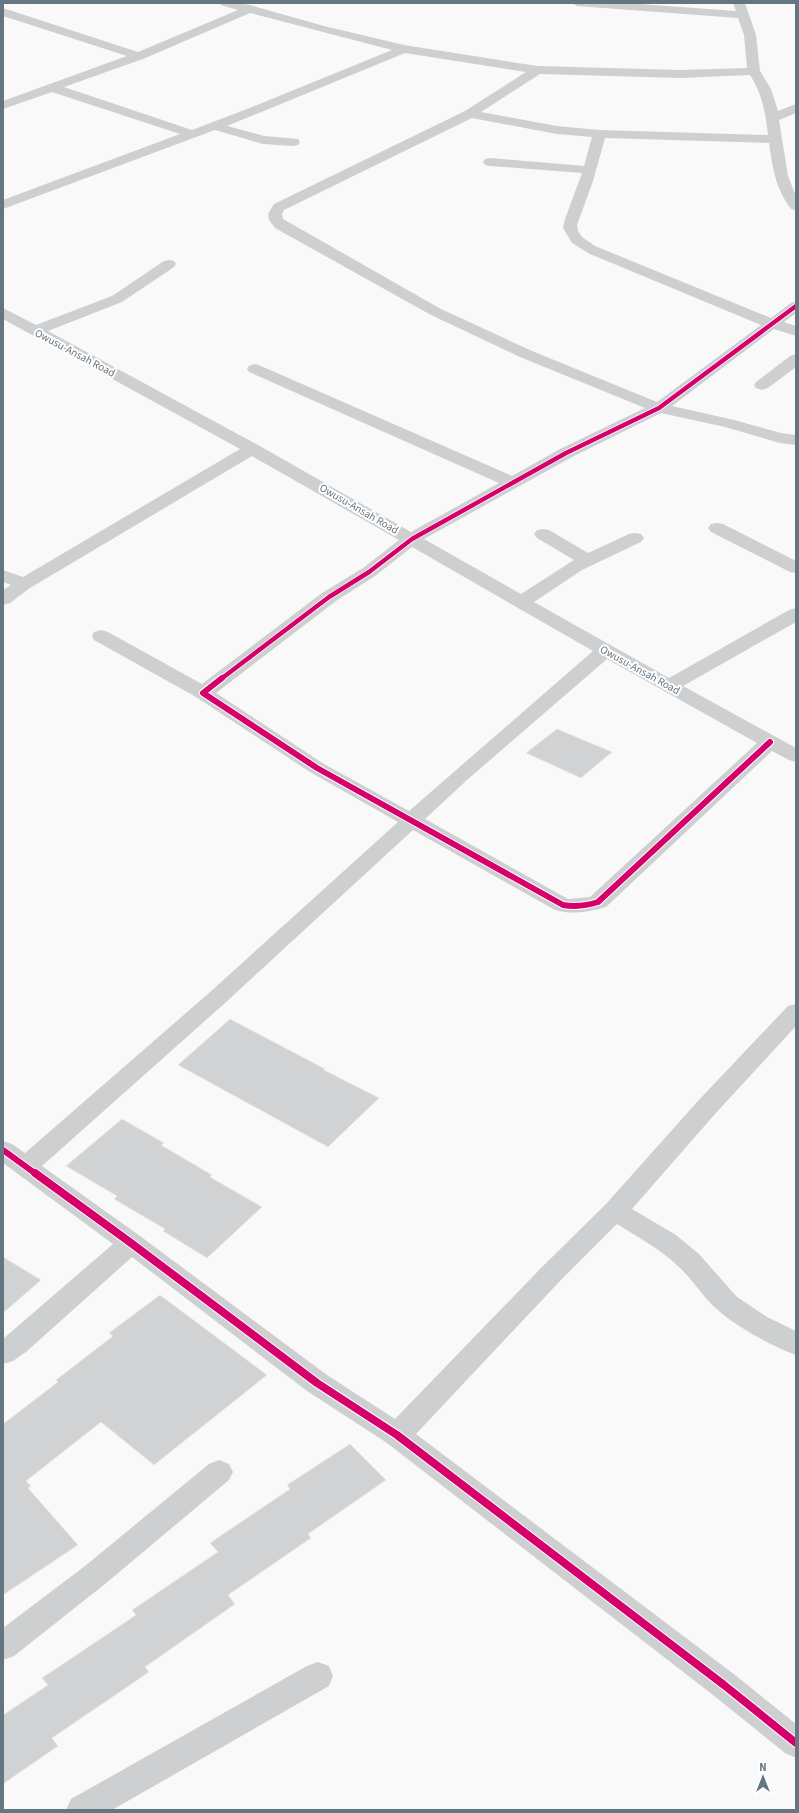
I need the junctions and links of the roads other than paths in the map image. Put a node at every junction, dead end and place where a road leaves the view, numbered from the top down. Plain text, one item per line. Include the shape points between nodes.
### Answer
1 (226, 3) edge
2 (577, 3) edge
3 (741, 9) edge
4 (250, 10) junction
5 (3, 12) edge
6 (404, 49) junction
7 (139, 56) junction
8 (537, 70) junction
9 (754, 71) junction
10 (53, 88) junction
11 (9, 91) dead end
12 (27, 97) junction
13 (3, 105) edge
14 (796, 108) edge
15 (470, 114) junction
16 (774, 117) junction
17 (213, 126) junction
18 (192, 134) junction
19 (599, 134) junction
20 (775, 139) junction
21 (293, 142) dead end
22 (490, 162) dead end
23 (589, 170) junction
24 (3, 205) edge
25 (796, 206) edge
26 (169, 264) dead end
27 (796, 306) edge
28 (3, 313) edge
29 (773, 324) junction
30 (34, 330) junction
31 (796, 331) edge
32 (796, 358) edge
33 (256, 369) dead end
34 (762, 385) dead end
35 (659, 408) junction
36 (796, 440) edge
37 (252, 448) junction
38 (512, 483) junction
39 (717, 528) dead end
40 (543, 534) dead end
41 (635, 538) dead end
42 (412, 539) junction
43 (587, 561) junction
44 (796, 568) edge
45 (3, 575) edge
46 (24, 584) junction
47 (3, 598) edge
48 (521, 602) junction
49 (796, 614) edge
50 (101, 636) dead end
51 (606, 650) junction
52 (669, 686) junction
53 (203, 693) junction
54 (770, 742) junction
55 (796, 756) edge
56 (410, 821) junction
57 (795, 1014) edge
58 (3, 1150) edge
59 (25, 1167) junction
60 (615, 1211) junction
61 (131, 1242) junction
62 (796, 1344) edge
63 (3, 1353) edge
64 (398, 1435) junction
65 (219, 1472) dead end
66 (3, 1646) edge
67 (318, 1676) dead end
68 (796, 1742) edge
69 (82, 1810) edge

1 - 4 street
2 - 3 street
3 - 9 street via 750,35
4 - 6 street
4 - 7 street
5 - 7 street
6 - 8 street
6 - 17 street via 308,90
7 - 10 street
8 - 9 street via 680,74
8 - 15 street
9 - 16 street via 765,89
10 - 12 street
10 - 18 street
11 - 12 street
12 - 13 street
14 - 16 street
15 - 19 street via 557,130
15 - 35 street via 279,207 275,214 276,220 280,225 436,312 526,354
16 - 20 street
17 - 18 street
17 - 21 street via 263,140
18 - 24 street
19 - 20 street
19 - 23 street
20 - 25 street via 781,176 788,195
22 - 23 street
23 - 29 street via 570,221 570,230 575,238 605,256
26 - 30 street via 117,299
27 - 29 street
28 - 30 street, Owusu-Ansah Road
29 - 31 street
29 - 35 street
30 - 37 street, Owusu-Ansah Road
32 - 34 street
33 - 38 street
35 - 36 street
35 - 38 street via 566,453
37 - 42 street, Owusu-Ansah Road
37 - 46 street
38 - 42 street
39 - 44 street
40 - 43 street
41 - 43 street
42 - 48 street, Owusu-Ansah Road
42 - 53 street via 369,572 329,597
43 - 48 street
45 - 46 street
46 - 47 street
48 - 51 street, Owusu-Ansah Road
49 - 52 street
50 - 53 street
51 - 52 street, Owusu-Ansah Road
51 - 56 street
52 - 54 street, Owusu-Ansah Road
53 - 56 street via 317,768
54 - 55 street, Owusu-Ansah Road
54 - 56 street via 598,902 587,906 563,905
56 - 59 street via 217,998
57 - 60 street via 706,1108
58 - 59 street
59 - 61 street
60 - 62 street via 667,1242 690,1261 728,1304 758,1324
60 - 64 street via 550,1275
61 - 63 street
61 - 64 street via 317,1383
64 - 68 street
65 - 66 street via 95,1575
67 - 69 street

